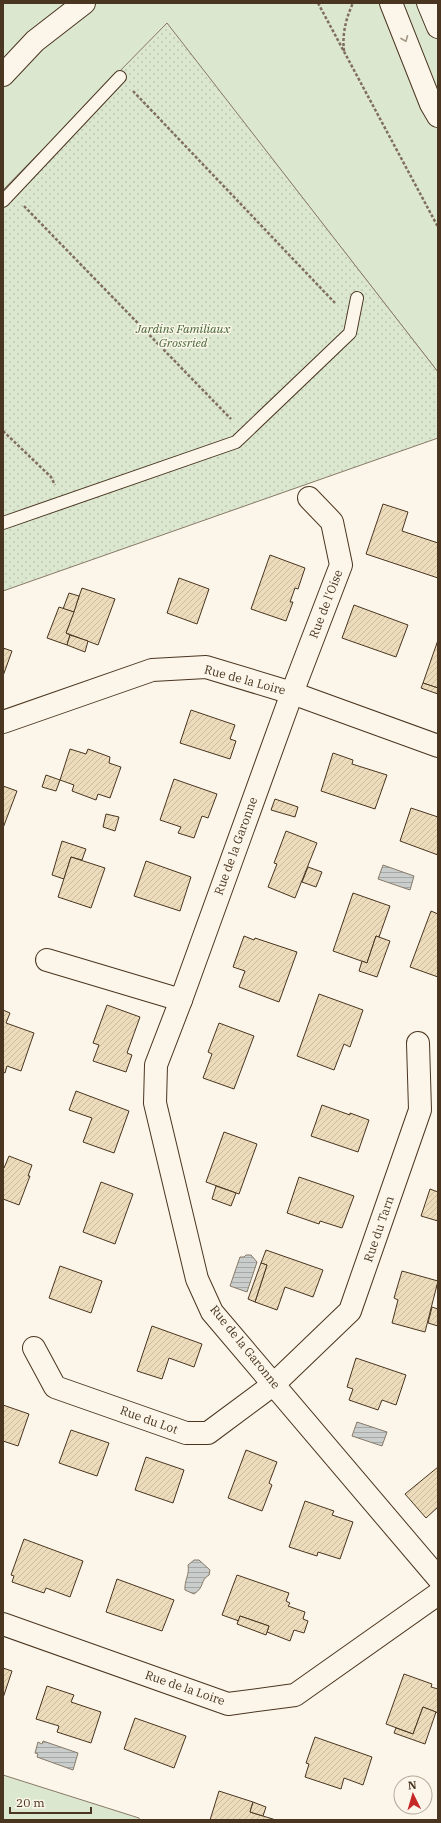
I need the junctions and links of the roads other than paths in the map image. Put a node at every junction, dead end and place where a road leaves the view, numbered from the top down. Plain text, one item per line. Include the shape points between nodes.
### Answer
1 (84, 3) edge
2 (391, 3) edge
3 (428, 3) edge
4 (438, 27) edge
5 (3, 75) edge
6 (120, 77) road end
7 (438, 116) edge
8 (7, 197) edge
9 (358, 298) dead end
10 (309, 498) dead end
11 (3, 523) edge
12 (292, 693) junction
13 (3, 722) edge
14 (438, 746) edge
15 (47, 960) dead end
16 (181, 1000) junction
17 (418, 1043) dead end
18 (34, 1348) dead end
19 (274, 1384) junction
20 (438, 1578) edge
21 (438, 1594) edge
22 (3, 1624) edge

1 - 5 street via 35,41
2 -> 7 street
3 - 4 street
6 - 8 lane
9 - 11 lane via 350,333 236,442
10 - 12 street, Rue de l'Oise via 332,522 341,565
12 - 13 street, Rue de la Loire via 206,667 152,670
12 - 14 street, Rue de la Loire
12 - 16 street, Rue de la Garonne
15 - 16 street
16 - 19 street, Rue de la Garonne via 156,1065 155,1103 197,1279 212,1312
17 - 19 street, Rue du Tarn via 420,1110 350,1311
18 - 19 street, Rue du Lot via 55,1386 186,1433 208,1433
19 - 20 street, Rue de la Garonne
21 - 22 street, Rue de la Loire via 295,1696 228,1704

